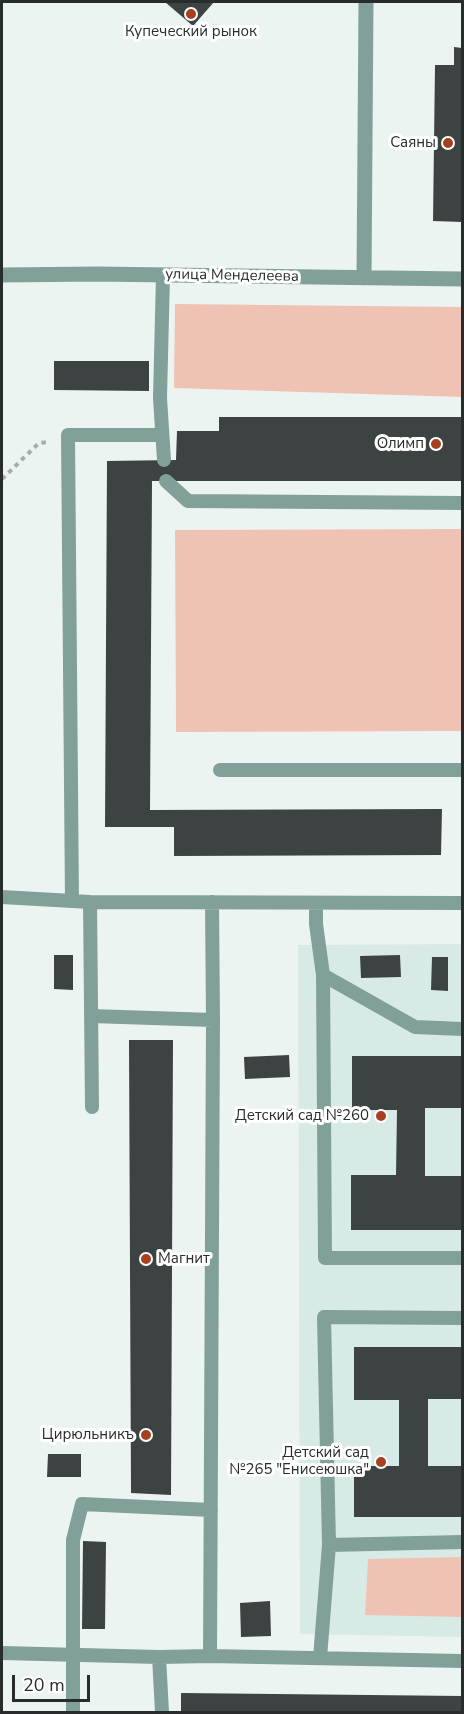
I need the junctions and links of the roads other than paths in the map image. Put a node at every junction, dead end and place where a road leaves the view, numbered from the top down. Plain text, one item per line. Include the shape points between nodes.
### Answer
1 (366, 2) edge
2 (2, 275) edge
3 (163, 275) junction
4 (364, 278) junction
5 (462, 279) edge
6 (162, 435) junction
7 (164, 460) dead end
8 (166, 481) dead end
9 (462, 503) edge
10 (220, 770) dead end
11 (462, 770) edge
12 (2, 897) edge
13 (72, 901) junction
14 (90, 902) junction
15 (212, 902) junction
16 (316, 903) junction
17 (462, 903) edge
18 (323, 975) junction
19 (91, 1016) junction
20 (213, 1020) junction
21 (462, 1029) edge
22 (92, 1107) dead end
23 (462, 1258) edge
24 (462, 1318) edge
25 (211, 1510) junction
26 (462, 1542) edge
27 (330, 1545) junction
28 (2, 1653) edge
29 (73, 1654) junction
30 (210, 1656) junction
31 (159, 1657) junction
32 (320, 1659) junction
33 (462, 1661) edge
34 (73, 1713) edge
35 (162, 1713) edge

1 - 4 street
2 - 3 street, улица Менделеева
3 - 4 street, улица Менделеева
3 - 6 lane
4 - 5 street, улица Менделеева
6 - 7 lane
6 - 13 lane via 68,435
8 - 9 lane via 188,501
10 - 11 lane
12 - 13 lane
13 - 14 lane
14 - 15 lane
14 - 19 lane
15 - 16 lane
15 - 20 lane
16 - 17 lane
16 - 18 lane
18 - 21 lane via 415,1027
18 - 23 lane via 325,1258
19 - 20 lane
19 - 22 lane
20 - 25 lane
24 - 27 lane via 324,1317
25 - 29 lane via 82,1504 73,1540
25 - 30 lane
26 - 27 lane
27 - 32 lane
28 - 29 lane
29 - 31 lane
29 - 34 lane
30 - 31 lane
30 - 32 lane
31 - 35 lane
32 - 33 lane

